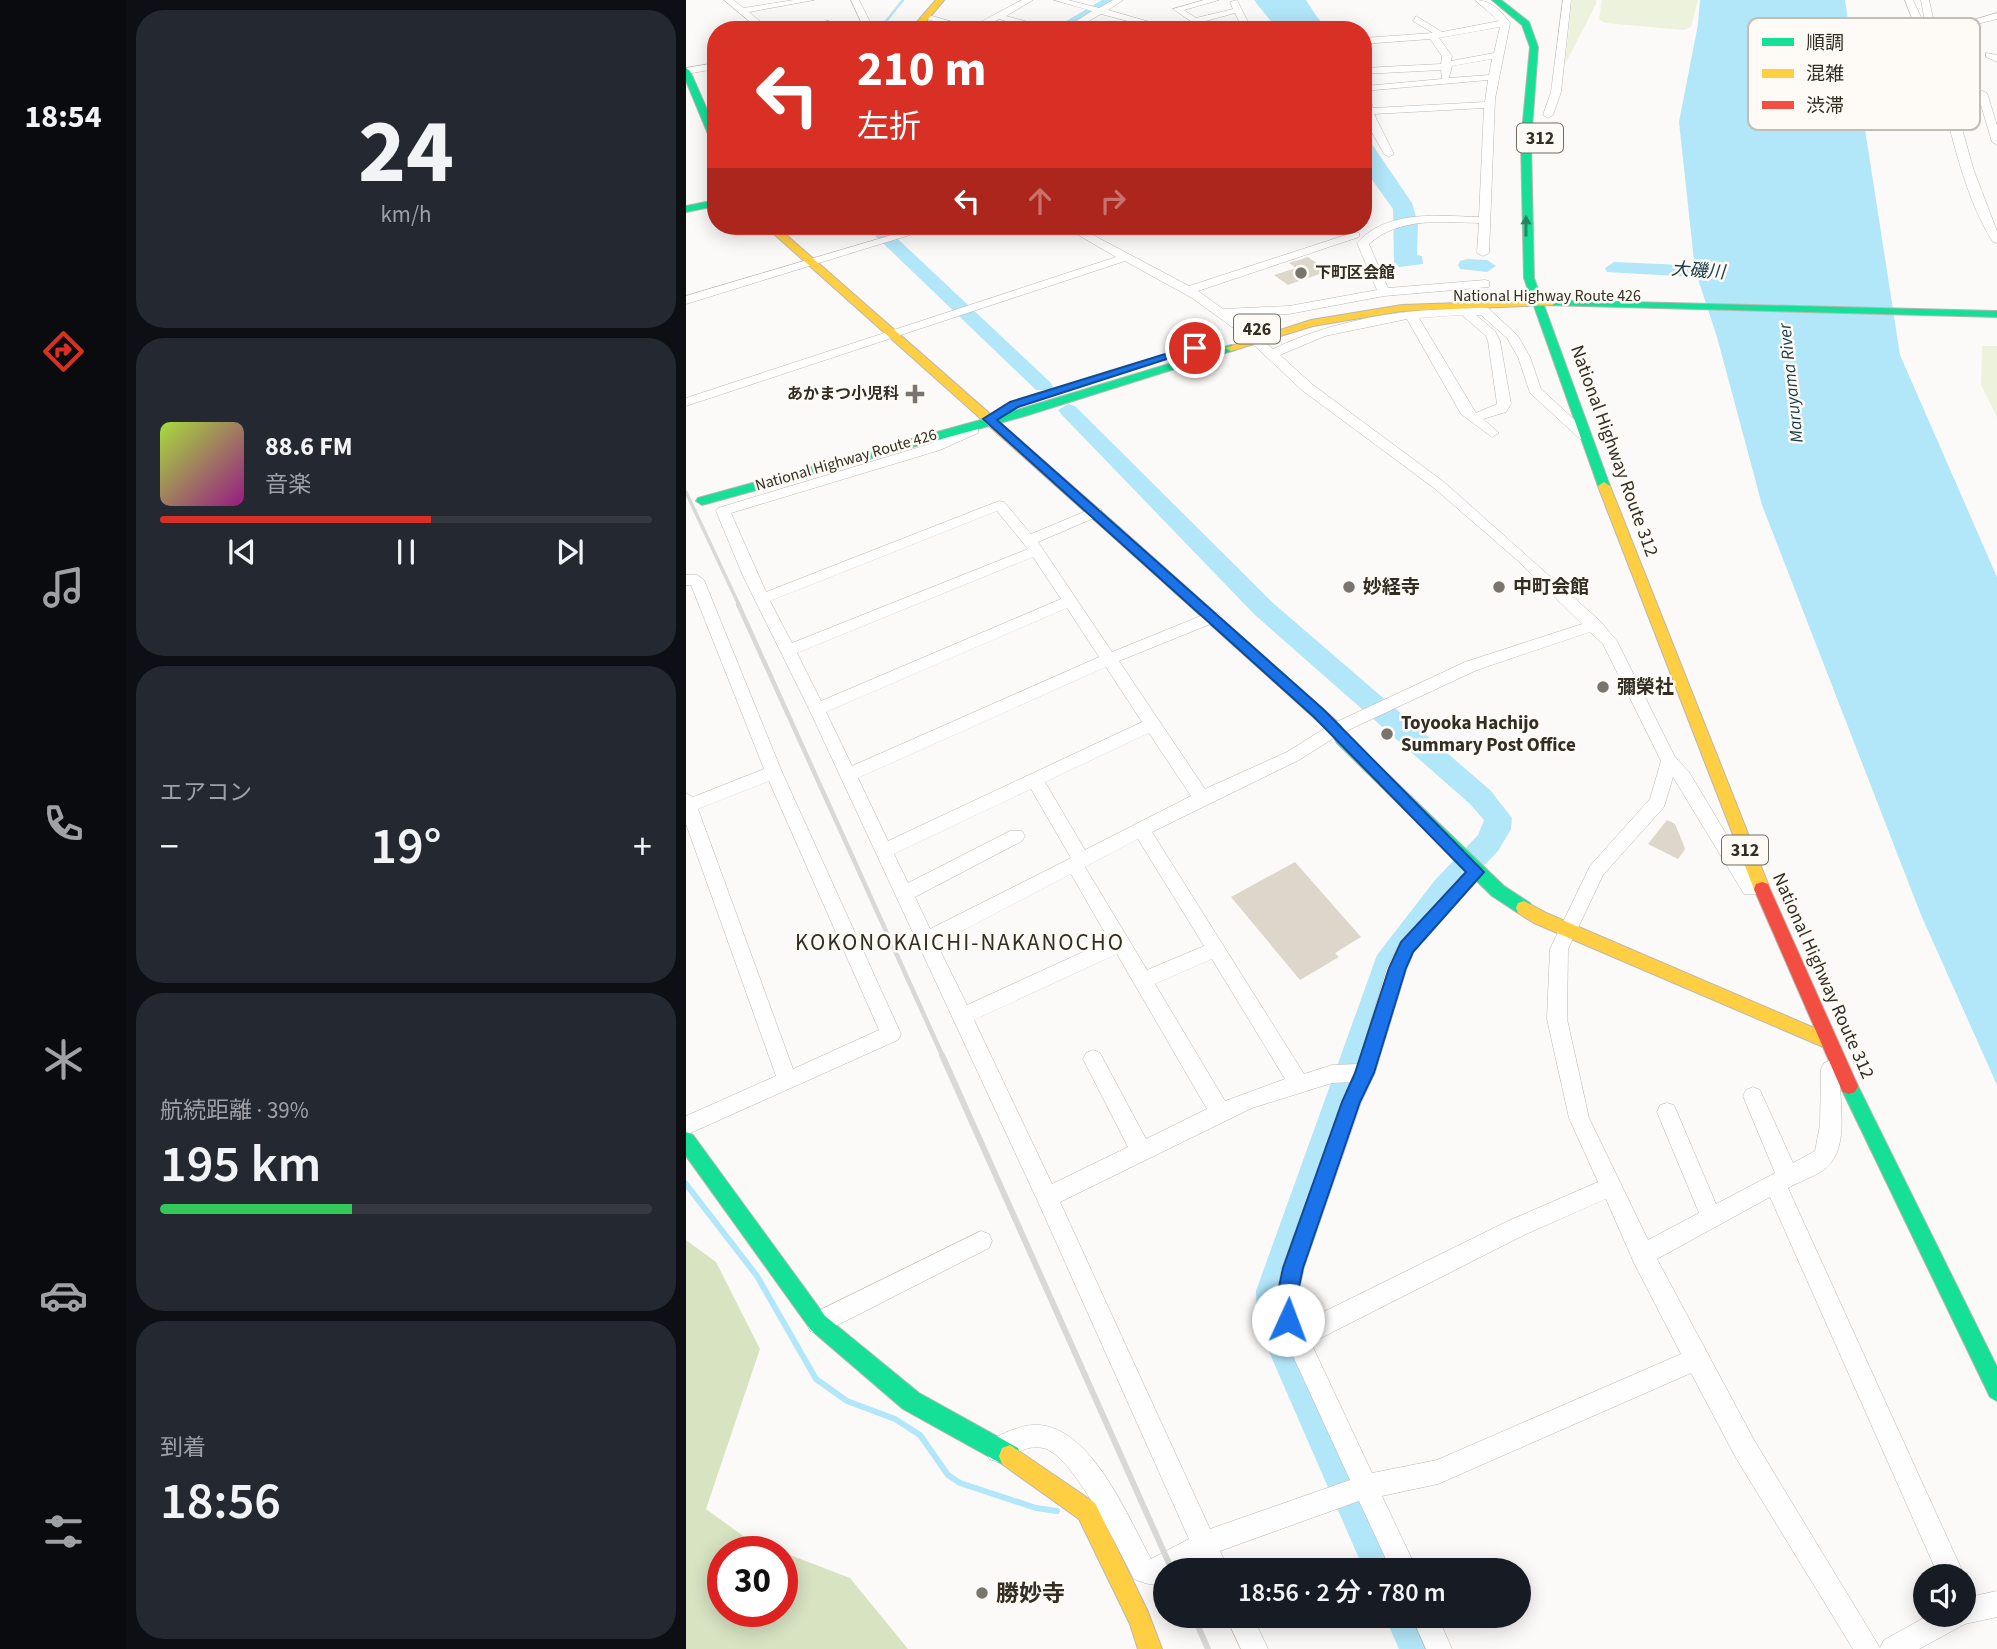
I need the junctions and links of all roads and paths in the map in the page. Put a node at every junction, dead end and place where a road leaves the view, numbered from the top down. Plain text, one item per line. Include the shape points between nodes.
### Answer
1 (728, 0) edge
2 (810, 0) edge
3 (855, 0) edge
4 (940, 0) edge
5 (1029, 0) edge
6 (1058, 0) edge
7 (1119, 0) edge
8 (1215, 0) edge
9 (1233, 0) edge
10 (1479, 0) edge
11 (1496, 0) edge
12 (1502, 0) edge
13 (1567, 0) edge
14 (1909, 0) edge
15 (1925, 0) edge
16 (790, 1) edge
17 (1097, 10) junction
18 (1238, 10) junction
19 (742, 11) junction
20 (998, 16) junction
21 (1997, 16) edge
22 (1917, 18) edge
23 (1928, 18) edge
24 (1416, 19) dead end
25 (1980, 20) edge
26 (755, 21) edge
27 (866, 21) edge
28 (921, 21) edge
29 (989, 21) edge
30 (1016, 21) edge
31 (1080, 21) edge
32 (1138, 21) edge
33 (1244, 21) edge
34 (1505, 23) junction
35 (1436, 35) junction
36 (1372, 44) edge
37 (1402, 54) junction
38 (1499, 55) junction
39 (1448, 66) junction
40 (1372, 67) edge
41 (707, 68) edge
42 (686, 71) edge
43 (1493, 77) junction
44 (1443, 84) junction
45 (1413, 87) junction
46 (1372, 89) edge
47 (1980, 92) edge
48 (1488, 105) junction
49 (1420, 109) junction
50 (1372, 111) edge
51 (1548, 116) dead end
52 (1372, 119) edge
53 (707, 120) edge
54 (1994, 121) edge
55 (1957, 130) edge
56 (1997, 142) edge
57 (1389, 154) dead end
58 (707, 205) edge
59 (686, 209) edge
60 (1485, 220) junction
61 (780, 235) edge
62 (901, 235) edge
63 (1085, 235) edge
64 (1355, 235) dead end
65 (897, 236) joint
66 (1997, 240) edge
67 (1483, 253) dead end
68 (1126, 257) junction
69 (812, 262) junction
70 (1384, 292) junction
71 (1191, 293) junction
72 (1479, 295) junction
73 (1536, 297) junction
74 (1567, 298) junction
75 (686, 300) edge
76 (1997, 305) edge
77 (1465, 312) junction
78 (1221, 313) junction
79 (1997, 314) edge
80 (1412, 317) junction
81 (893, 334) junction
82 (1251, 336) junction
83 (1272, 354) junction
84 (686, 402) edge
85 (1472, 418) junction
86 (989, 419) junction
87 (1492, 433) dead end
88 (1585, 436) junction
89 (702, 501) dead end
90 (1096, 512) junction
91 (1033, 545) junction
92 (686, 580) edge
93 (762, 599) junction
94 (1069, 601) junction
95 (1213, 617) junction
96 (1595, 625) junction
97 (788, 651) junction
98 (1109, 659) junction
99 (817, 709) junction
100 (1153, 724) junction
101 (1336, 729) junction
102 (1670, 761) junction
103 (774, 772) junction
104 (848, 775) junction
105 (1035, 780) junction
106 (1202, 798) junction
107 (687, 805) edge
108 (1141, 829) junction
109 (1016, 836) dead end
110 (883, 851) junction
111 (1078, 862) junction
112 (1470, 865) junction
113 (904, 894) junction
114 (1771, 912) junction
115 (1566, 929) junction
116 (927, 940) junction
117 (1122, 943) junction
118 (1216, 949) junction
119 (1144, 980) junction
120 (963, 1016) junction
121 (1827, 1041) junction
122 (1093, 1059) dead end
123 (1838, 1063) junction
124 (1355, 1072) junction
125 (787, 1080) junction
126 (1298, 1084) junction
127 (1752, 1096) dead end
128 (1220, 1112) junction
129 (1667, 1112) dead end
130 (686, 1125) edge
131 (686, 1141) edge
132 (1141, 1151) junction
133 (1782, 1180) junction
134 (1610, 1187) junction
135 (1048, 1196) junction
136 (1711, 1217) junction
137 (981, 1241) dead end
138 (1642, 1255) junction
139 (818, 1323) junction
140 (1296, 1338) junction
141 (1697, 1359) junction
142 (1997, 1390) edge
143 (998, 1450) junction
144 (1356, 1490) junction
145 (1204, 1544) junction
146 (1210, 1558) edge
147 (1397, 1558) edge
148 (1946, 1564) edge
149 (1997, 1604) edge
150 (1976, 1608) edge
151 (1932, 1627) edge
152 (1244, 1628) edge
153 (1430, 1628) edge
154 (1150, 1649) edge
155 (1255, 1649) edge
156 (1439, 1649) edge
157 (1868, 1649) edge
158 (1893, 1649) edge

1 - 19 street
2 - 16 street
3 - 27 street
4 - 28 main road
5 - 20 street
6 - 17 street
7 - 17 street
8 - 18 street via 1177,9 1195,21
9 - 18 street
10 - 34 street
73 -> 11 main road, National Highway Route 312 / 312 via 1529,278 1526,142 1534,47 1526,24
12 - 73 main road, 312 via 1534,24 1543,47 1539,169 1543,278
13 - 51 street via 1556,92
14 - 22 street
15 - 23 street
16 - 19 street
17 - 31 street
17 - 32 street
18 - 33 street
19 - 26 street
20 - 29 street
20 - 30 street
21 - 25 street
24 - 35 street
34 - 35 street
34 - 38 street
35 - 37 street
35 - 39 street
36 - 37 street
37 - 39 street
37 - 40 street
37 - 45 street
38 - 39 street
38 - 43 street
39 - 44 street
41 - 42 street
42 - 53 main road
43 - 44 street
43 - 48 street
44 - 45 street
45 - 46 street
45 - 49 street
47 - 54 street
48 - 49 street
48 - 60 street
49 - 50 street
52 - 57 street
54 - 56 street
55 - 66 street via 1987,225
58 - 59 main road
60 - 67 street
60 - 70 street via 1386,226 1363,243
61 - 69 main road
62 - 65 street
63 - 68 street
64 - 71 street
65 - 69 street
68 - 71 street
68 - 81 street
69 - 75 street
69 - 81 main road
70 - 72 street
70 - 78 street via 1289,310
71 - 78 street
72 - 73 main road, National Highway Route 426 / 426
72 - 77 street
72 - 82 main road, National Highway Route 426 / 426 via 1362,305
72 - 88 street via 1524,358 1535,390
73 - 74 main road, National Highway Route 426 / 426
73 - 88 main road, National Highway Route 312 / 312
74 - 76 main road, National Highway Route 426 / 426
74 - 79 main road, National Highway Route 426 / 426
77 - 80 street
77 - 85 street via 1494,341 1504,404
78 - 82 street
80 - 83 street via 1320,332
80 - 85 street
81 - 84 street
81 - 86 main road
82 - 83 street
82 - 86 main road, National Highway Route 426 / 426 via 1014,405
83 - 96 street via 1342,415 1439,485
85 - 87 street
86 - 89 main road, National Highway Route 426 / 426
86 - 90 main road
86 - 93 street via 935,447 723,511
88 - 114 main road, National Highway Route 312 / 312
90 - 91 street
90 - 95 main road
91 - 93 street via 999,505
91 - 94 street
91 - 97 street
92 - 103 street via 697,580
93 - 97 street
94 - 98 street
94 - 99 street
95 - 98 street
95 - 101 main road
96 - 101 street via 1471,666
96 - 102 street via 1619,660
97 - 99 street
98 - 100 street
98 - 104 street
99 - 104 street
100 - 105 street
100 - 106 street
101 - 106 street via 1293,756
101 - 112 main road
102 - 114 street via 1744,883
102 - 115 street via 1658,802 1595,871
103 - 107 street
103 - 125 street via 891,1034
104 - 110 street
105 - 110 street
105 - 111 street
106 - 108 street
107 - 125 street
108 - 111 street
108 - 118 street
109 - 113 street
110 - 113 street
111 - 116 street
111 - 117 street
112 - 115 main road via 1498,891
112 - 124 street via 1407,947
113 - 116 street
114 - 121 main road, National Highway Route 312 / 312
115 - 121 main road
115 - 134 street via 1559,949 1557,1019 1579,1118
116 - 120 street
117 - 119 street
117 - 120 street
118 - 119 street
118 - 126 street
119 - 128 street
120 - 135 street
121 - 123 main road, National Highway Route 312 / 312
122 - 132 street
123 - 133 street via 1830,1070 1829,1146 1823,1158
123 - 142 main road, National Highway Route 312 / 312
124 - 126 street
124 - 140 street via 1351,1102 1293,1268 1286,1301
125 - 130 street
126 - 128 street
127 - 133 street
128 - 132 street
129 - 136 street
131 - 139 main road
132 - 135 street
133 - 136 street
133 - 148 street
134 - 138 street
134 - 140 street via 1516,1228
135 - 145 street
136 - 138 street
137 - 139 street
138 - 141 street
139 - 143 main road via 911,1401
140 - 144 street
141 - 144 street via 1438,1472
141 - 157 street via 1745,1448
143 - 145 street via 1021,1436 1051,1437 1086,1469 1143,1570 1155,1573
143 - 154 main road via 1047,1479 1087,1511
144 - 145 street
144 - 147 street
145 - 146 street
149 - 150 street
151 - 158 street
152 - 155 street
153 - 156 street

